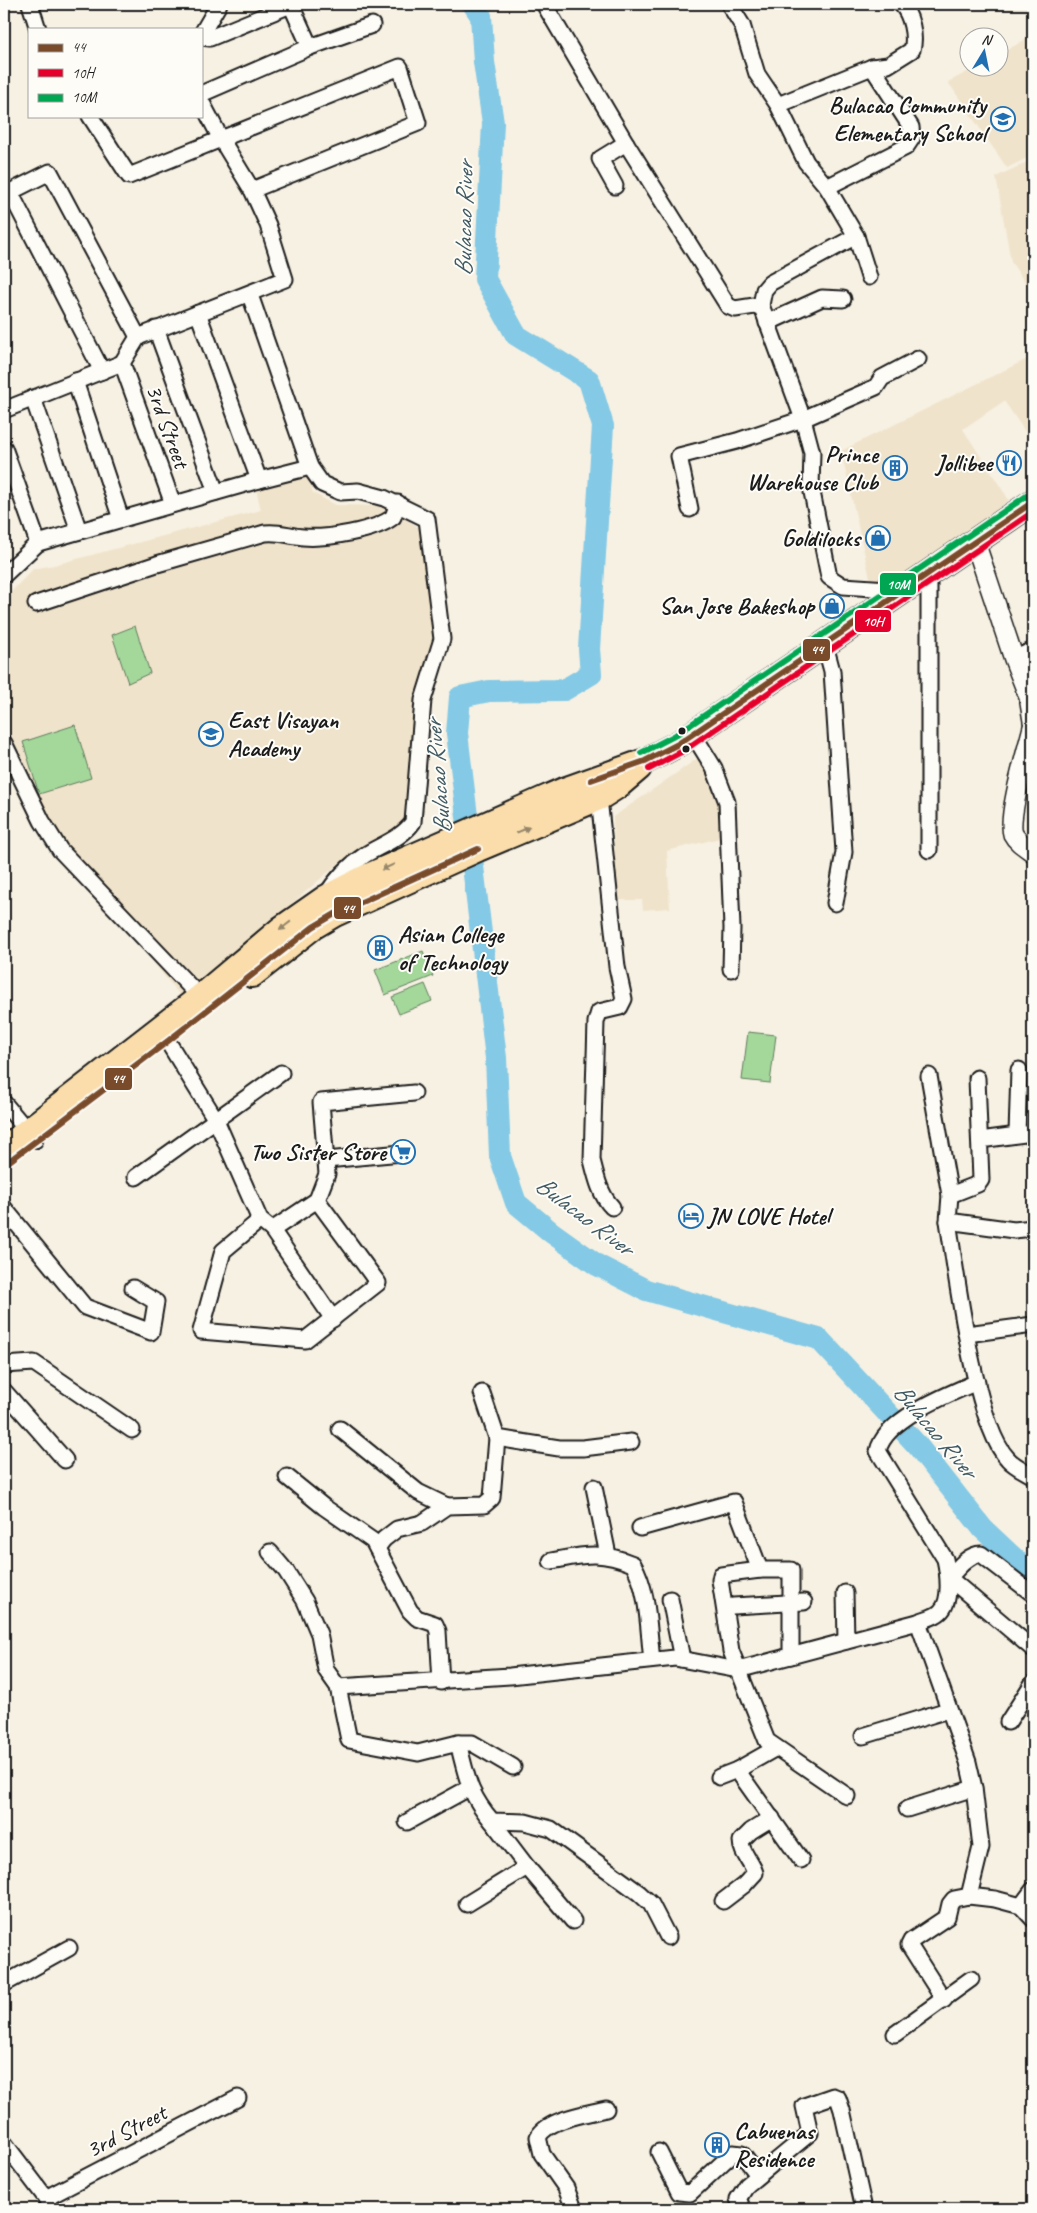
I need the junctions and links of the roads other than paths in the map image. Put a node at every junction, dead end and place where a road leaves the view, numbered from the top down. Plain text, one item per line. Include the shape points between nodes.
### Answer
1 (30, 4) edge
2 (219, 4) edge
3 (292, 4) edge
4 (544, 4) edge
5 (729, 4) edge
6 (901, 4) edge
7 (372, 25) dead end
8 (38, 28) edge
9 (202, 34) edge
10 (202, 36) edge
11 (310, 48) junction
12 (872, 67) junction
13 (202, 94) edge
14 (202, 103) edge
15 (778, 106) junction
16 (91, 118) edge
17 (221, 139) junction
18 (626, 142) junction
19 (614, 186) dead end
20 (827, 187) junction
21 (252, 190) junction
22 (856, 236) junction
23 (869, 277) dead end
24 (250, 295) junction
25 (843, 299) dead end
26 (761, 305) junction
27 (198, 313) junction
28 (767, 322) junction
29 (156, 329) junction
30 (138, 337) junction
31 (918, 359) dead end
32 (122, 363) junction
33 (102, 371) junction
34 (75, 381) junction
35 (33, 398) junction
36 (4, 410) edge
37 (802, 419) junction
38 (4, 448) edge
39 (310, 467) junction
40 (259, 480) junction
41 (216, 492) junction
42 (1033, 502) edge
43 (398, 503) junction
44 (173, 504) junction
45 (690, 510) dead end
46 (121, 519) junction
47 (79, 531) junction
48 (975, 542) junction
49 (38, 543) junction
50 (4, 572) edge
51 (929, 572) junction
52 (903, 590) junction
53 (36, 604) dead end
54 (825, 645) junction
55 (1033, 650) edge
56 (1014, 659) junction
57 (1033, 721) edge
58 (1033, 727) edge
59 (693, 734) junction
60 (5, 746) edge
61 (595, 789) junction
62 (929, 850) dead end
63 (1033, 852) edge
64 (835, 903) dead end
65 (330, 906) junction
66 (731, 969) dead end
67 (200, 997) junction
68 (164, 1035) junction
69 (1019, 1070) dead end
70 (281, 1073) dead end
71 (929, 1076) dead end
72 (977, 1078) dead end
73 (414, 1093) dead end
74 (4, 1103) edge
75 (216, 1120) junction
76 (1033, 1133) edge
77 (1017, 1134) junction
78 (980, 1140) junction
79 (15, 1145) edge
80 (402, 1153) dead end
81 (326, 1160) junction
82 (136, 1177) dead end
83 (950, 1195) junction
84 (317, 1200) junction
85 (612, 1207) dead end
86 (4, 1208) edge
87 (260, 1220) junction
88 (948, 1222) junction
89 (1033, 1228) edge
90 (272, 1230) junction
91 (133, 1288) dead end
92 (333, 1319) junction
93 (1033, 1325) edge
94 (967, 1334) junction
95 (4, 1365) edge
96 (977, 1382) junction
97 (4, 1392) edge
98 (482, 1393) dead end
99 (340, 1429) dead end
100 (132, 1430) dead end
101 (497, 1438) junction
102 (632, 1442) dead end
103 (65, 1460) dead end
104 (1033, 1476) edge
105 (287, 1477) dead end
106 (594, 1487) dead end
107 (447, 1506) junction
108 (640, 1528) dead end
109 (377, 1548) junction
110 (270, 1552) dead end
111 (608, 1555) junction
112 (550, 1562) dead end
113 (760, 1570) junction
114 (950, 1578) junction
115 (845, 1594) dead end
116 (1033, 1594) edge
117 (670, 1600) dead end
118 (798, 1602) junction
119 (733, 1606) dead end
120 (918, 1622) junction
121 (846, 1641) junction
122 (1033, 1649) edge
123 (791, 1656) junction
124 (682, 1659) junction
125 (652, 1660) junction
126 (738, 1670) junction
127 (441, 1682) junction
128 (1033, 1682) edge
129 (338, 1687) junction
130 (948, 1710) junction
131 (1008, 1722) dead end
132 (863, 1736) dead end
133 (458, 1743) junction
134 (776, 1748) junction
135 (513, 1767) dead end
136 (736, 1770) junction
137 (719, 1777) dead end
138 (469, 1788) junction
139 (974, 1788) junction
140 (847, 1796) dead end
141 (907, 1809) dead end
142 (772, 1818) junction
143 (492, 1821) junction
144 (407, 1822) dead end
145 (802, 1860) dead end
146 (527, 1868) junction
147 (1033, 1890) edge
148 (969, 1896) junction
149 (723, 1901) dead end
150 (466, 1904) dead end
151 (1021, 1906) junction
152 (1033, 1919) edge
153 (573, 1921) dead end
154 (668, 1938) dead end
155 (69, 1948) dead end
156 (971, 1979) dead end
157 (4, 1984) edge
158 (944, 2000) junction
159 (895, 2034) dead end
160 (238, 2098) dead end
161 (606, 2109) dead end
162 (5, 2144) dead end
163 (659, 2152) dead end
164 (752, 2180) junction
165 (49, 2204) edge
166 (574, 2209) edge
167 (742, 2209) edge
168 (864, 2209) edge

1 - 8 street
2 - 9 street
3 - 10 street via 210,38
3 - 11 street
4 - 18 street
5 - 15 street via 742,25 757,74
6 - 12 street via 908,14 914,44 912,50 888,65
7 - 11 street
11 - 13 street
12 - 15 street
12 - 20 street via 911,127 912,138 906,147
14 - 17 street
15 - 20 street via 806,162
16 - 17 street via 128,176
17 - 21 street
17 - 21 street via 400,67 418,123
18 - 19 street via 600,159
18 - 26 street via 728,306 735,309
20 - 22 street
21 - 24 street via 268,225 285,279
22 - 23 street
22 - 26 street via 770,283 764,290
24 - 27 street
24 - 39 street
25 - 28 street via 822,298
26 - 28 street
27 - 29 street
27 - 40 street
28 - 37 street
29 - 30 street
29 - 41 street
30 - 32 street
30 - 33 street via 50,172 10,192
31 - 37 street via 882,378 876,387
32 - 33 street
32 - 44 street, 3rd Street
33 - 34 street
34 - 35 street
34 - 46 street
35 - 36 street
35 - 47 street
37 - 45 street via 680,456
37 - 52 street via 812,453 811,487 829,577 842,586
38 - 49 street
39 - 40 street
39 - 43 street via 322,484 340,492 358,491
40 - 41 street
41 - 44 street
42 - 48 main road
43 - 53 street via 393,517 375,526 316,538 278,531 265,533
43 - 65 street via 427,519 442,639 423,700 413,822 407,831 363,856 335,879
44 - 46 street
46 - 47 street
47 - 49 street
48 - 51 main road
48 - 56 street
49 - 50 street
51 - 52 main road
51 - 62 street
52 - 54 main road
54 - 59 main road
54 - 64 street via 832,671 844,852
55 - 56 street
56 - 57 street via 1029,697
58 - 63 street via 1013,811 1013,832 1018,841
59 - 61 main road
59 - 66 street via 714,768 727,802
60 - 67 street via 60,850
61 - 65 main road via 437,856
61 - 85 street via 624,999 620,1006 599,1012 596,1022 592,1160 597,1179
65 -> 67 main road via 282,928
65 - 68 main road via 294,942
67 - 68 main road
68 - 75 street
68 - 79 main road
69 - 77 street
70 - 75 street
71 - 83 street
72 - 78 street
73 - 81 street via 321,1102
74 - 79 street
75 - 82 street
75 - 87 street
76 - 77 street
77 - 78 street
78 - 83 street via 980,1182
80 - 81 street
81 - 84 street via 327,1174
83 - 88 street
84 - 90 street
84 - 92 street via 378,1283
86 - 91 street via 85,1308 151,1332 156,1302
87 - 90 street
87 - 92 street via 223,1251 201,1331 305,1340
88 - 89 street via 1014,1230
88 - 94 street
90 - 92 street
93 - 94 street
94 - 96 street
95 - 100 street via 34,1363
96 - 104 street via 997,1442 1008,1459
96 - 114 street via 920,1408 887,1434 878,1451 945,1559
97 - 103 street
98 - 101 street
99 - 107 street via 409,1485
101 - 102 street via 559,1448
101 - 107 street via 492,1498 484,1505
105 - 109 street
106 - 111 street
107 - 109 street via 422,1523 397,1529
108 - 113 street via 734,1502
109 - 127 street via 410,1611 417,1618 435,1624
110 - 129 street via 305,1601 319,1634 326,1670
111 - 112 street via 594,1554
111 - 125 street via 633,1564 639,1574
113 - 118 street via 791,1570
113 - 126 street via 724,1573 720,1578 731,1651
114 - 116 street via 957,1568 981,1554
114 - 120 street via 940,1613
114 - 122 street
115 - 121 street
117 - 124 street
118 - 119 street
118 - 123 street
120 - 121 street
120 - 130 street
121 - 123 street
123 - 126 street
124 - 125 street
124 - 126 street
125 - 127 street
126 - 134 street via 767,1741
127 - 129 street
128 - 131 street
129 - 133 street via 347,1737 351,1741 418,1753
130 - 132 street
130 - 139 street via 968,1762
133 - 135 street via 472,1743
133 - 138 street
134 - 136 street
134 - 140 street
136 - 137 street
136 - 142 street
138 - 143 street
138 - 144 street
139 - 141 street
139 - 148 street via 981,1847
142 - 145 street
142 - 149 street via 741,1842 755,1873
143 - 146 street
143 - 154 street via 519,1822 551,1829 651,1904
146 - 150 street
146 - 153 street
147 - 151 street
148 - 151 street
148 - 158 street via 954,1899 947,1917 909,1945
151 - 152 street
155 - 157 street
156 - 158 street
158 - 159 street
160 - 165 street, 3rd Street
161 - 166 street via 556,2122 542,2129 538,2137 542,2154 566,2188
162 - 165 street
163 - 164 street via 682,2193 690,2193 733,2153 742,2154
164 - 167 street via 738,2199
164 - 168 street via 807,2137 810,2130 804,2106 835,2096 847,2129

